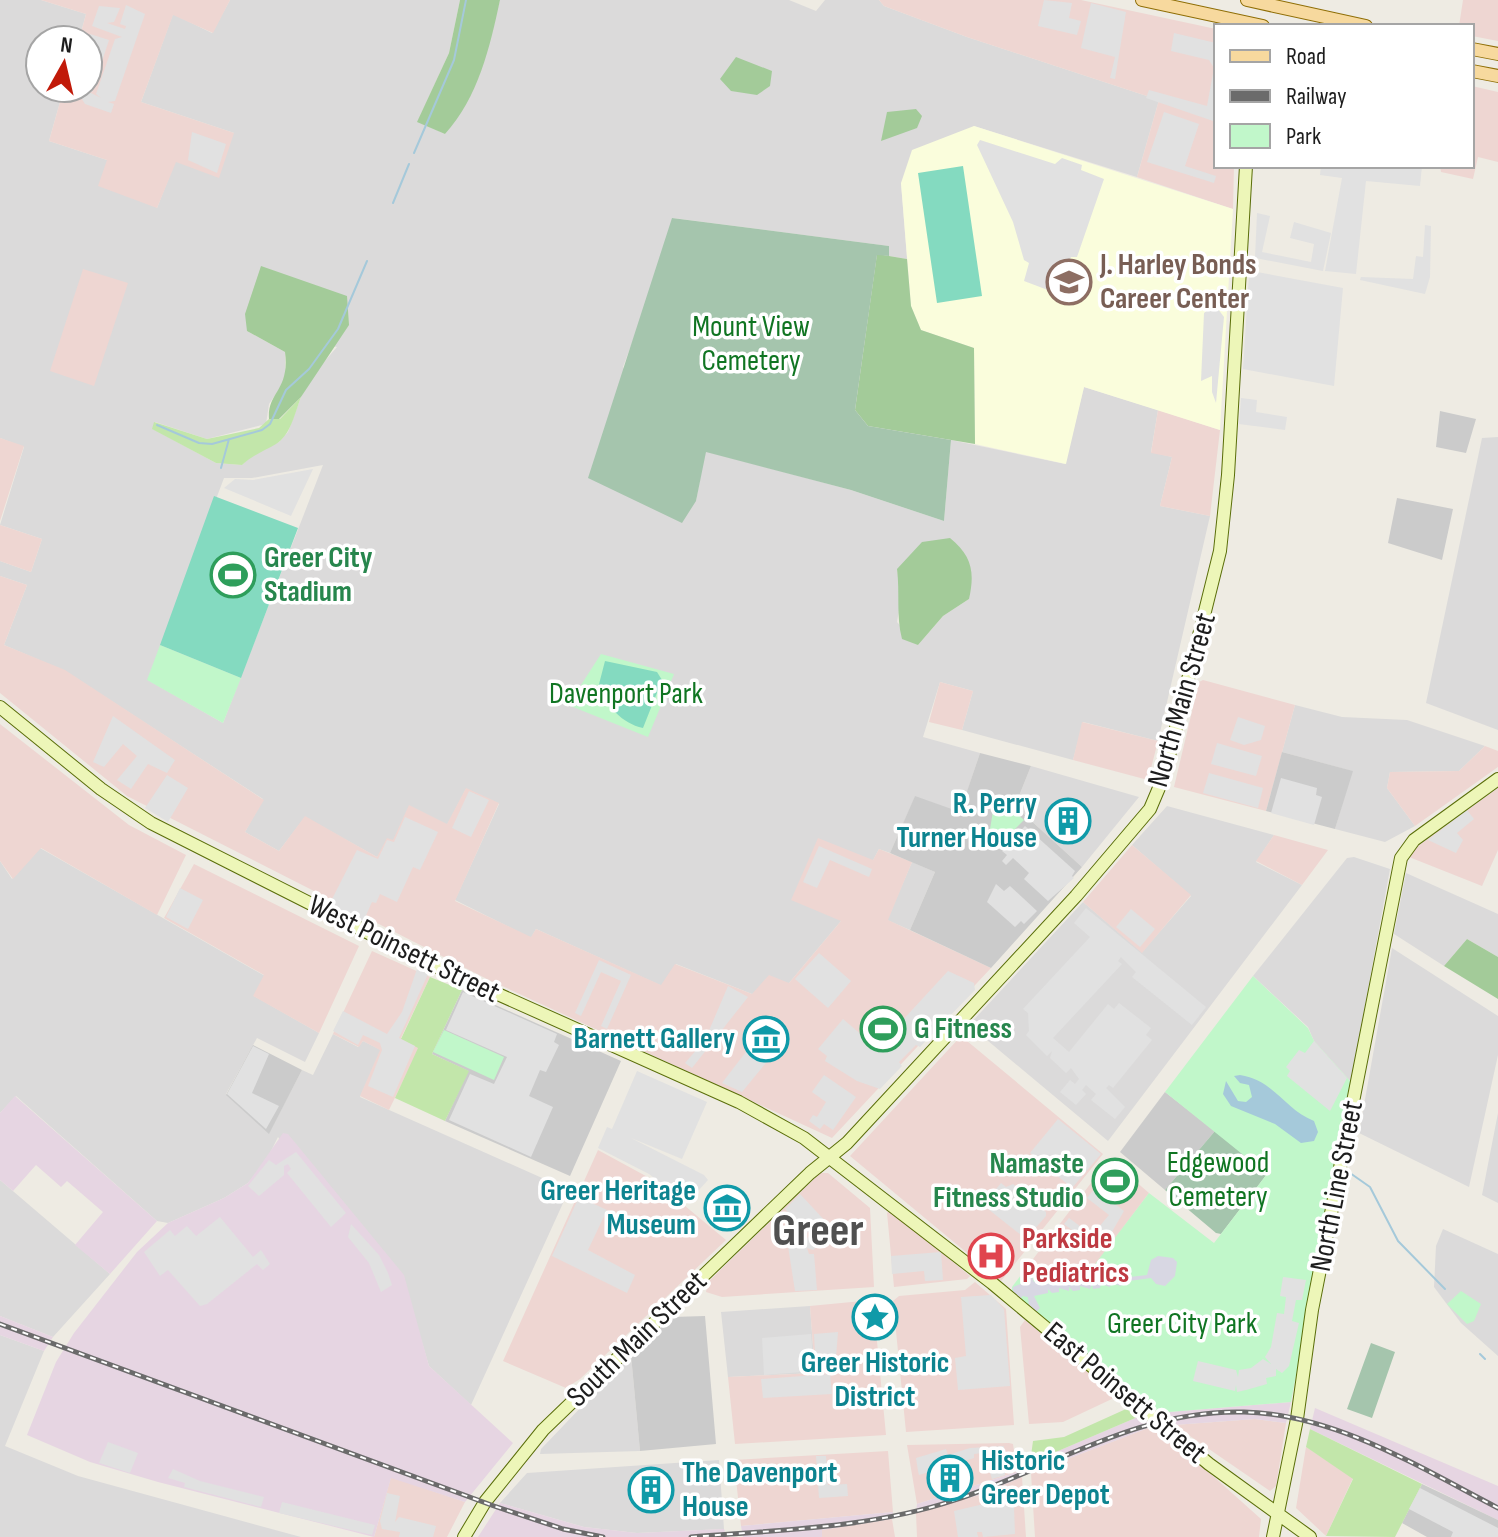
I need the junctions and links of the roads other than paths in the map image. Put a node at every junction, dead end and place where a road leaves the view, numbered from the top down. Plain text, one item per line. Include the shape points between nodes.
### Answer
1 (1142, 0) edge
2 (1247, 0) edge
3 (1247, 24) edge
4 (1357, 24) edge
5 (1474, 49) edge
6 (1498, 54) edge
7 (1474, 71) edge
8 (1498, 76) edge
9 (1246, 168) edge
10 (0, 707) edge
11 (1498, 779) edge
12 (829, 1157) junction
13 (1277, 1515) junction
14 (464, 1537) edge
15 (1273, 1537) edge
16 (1310, 1537) edge

1 - 3 main road
2 - 3 main road
2 - 4 main road
5 - 6 main road
7 - 8 main road
9 - 12 main road, North Main Street via 1220,551 1164,776 1150,809 1083,889
10 - 12 main road, West Poinsett Street via 151,823 424,961 739,1102
11 - 13 main road, North Line Street via 1414,840 1401,858
12 - 13 main road, East Poinsett Street
12 - 14 main road, South Main Street via 543,1430
13 - 15 main road, North Line Street
13 - 16 main road, East Poinsett Street

